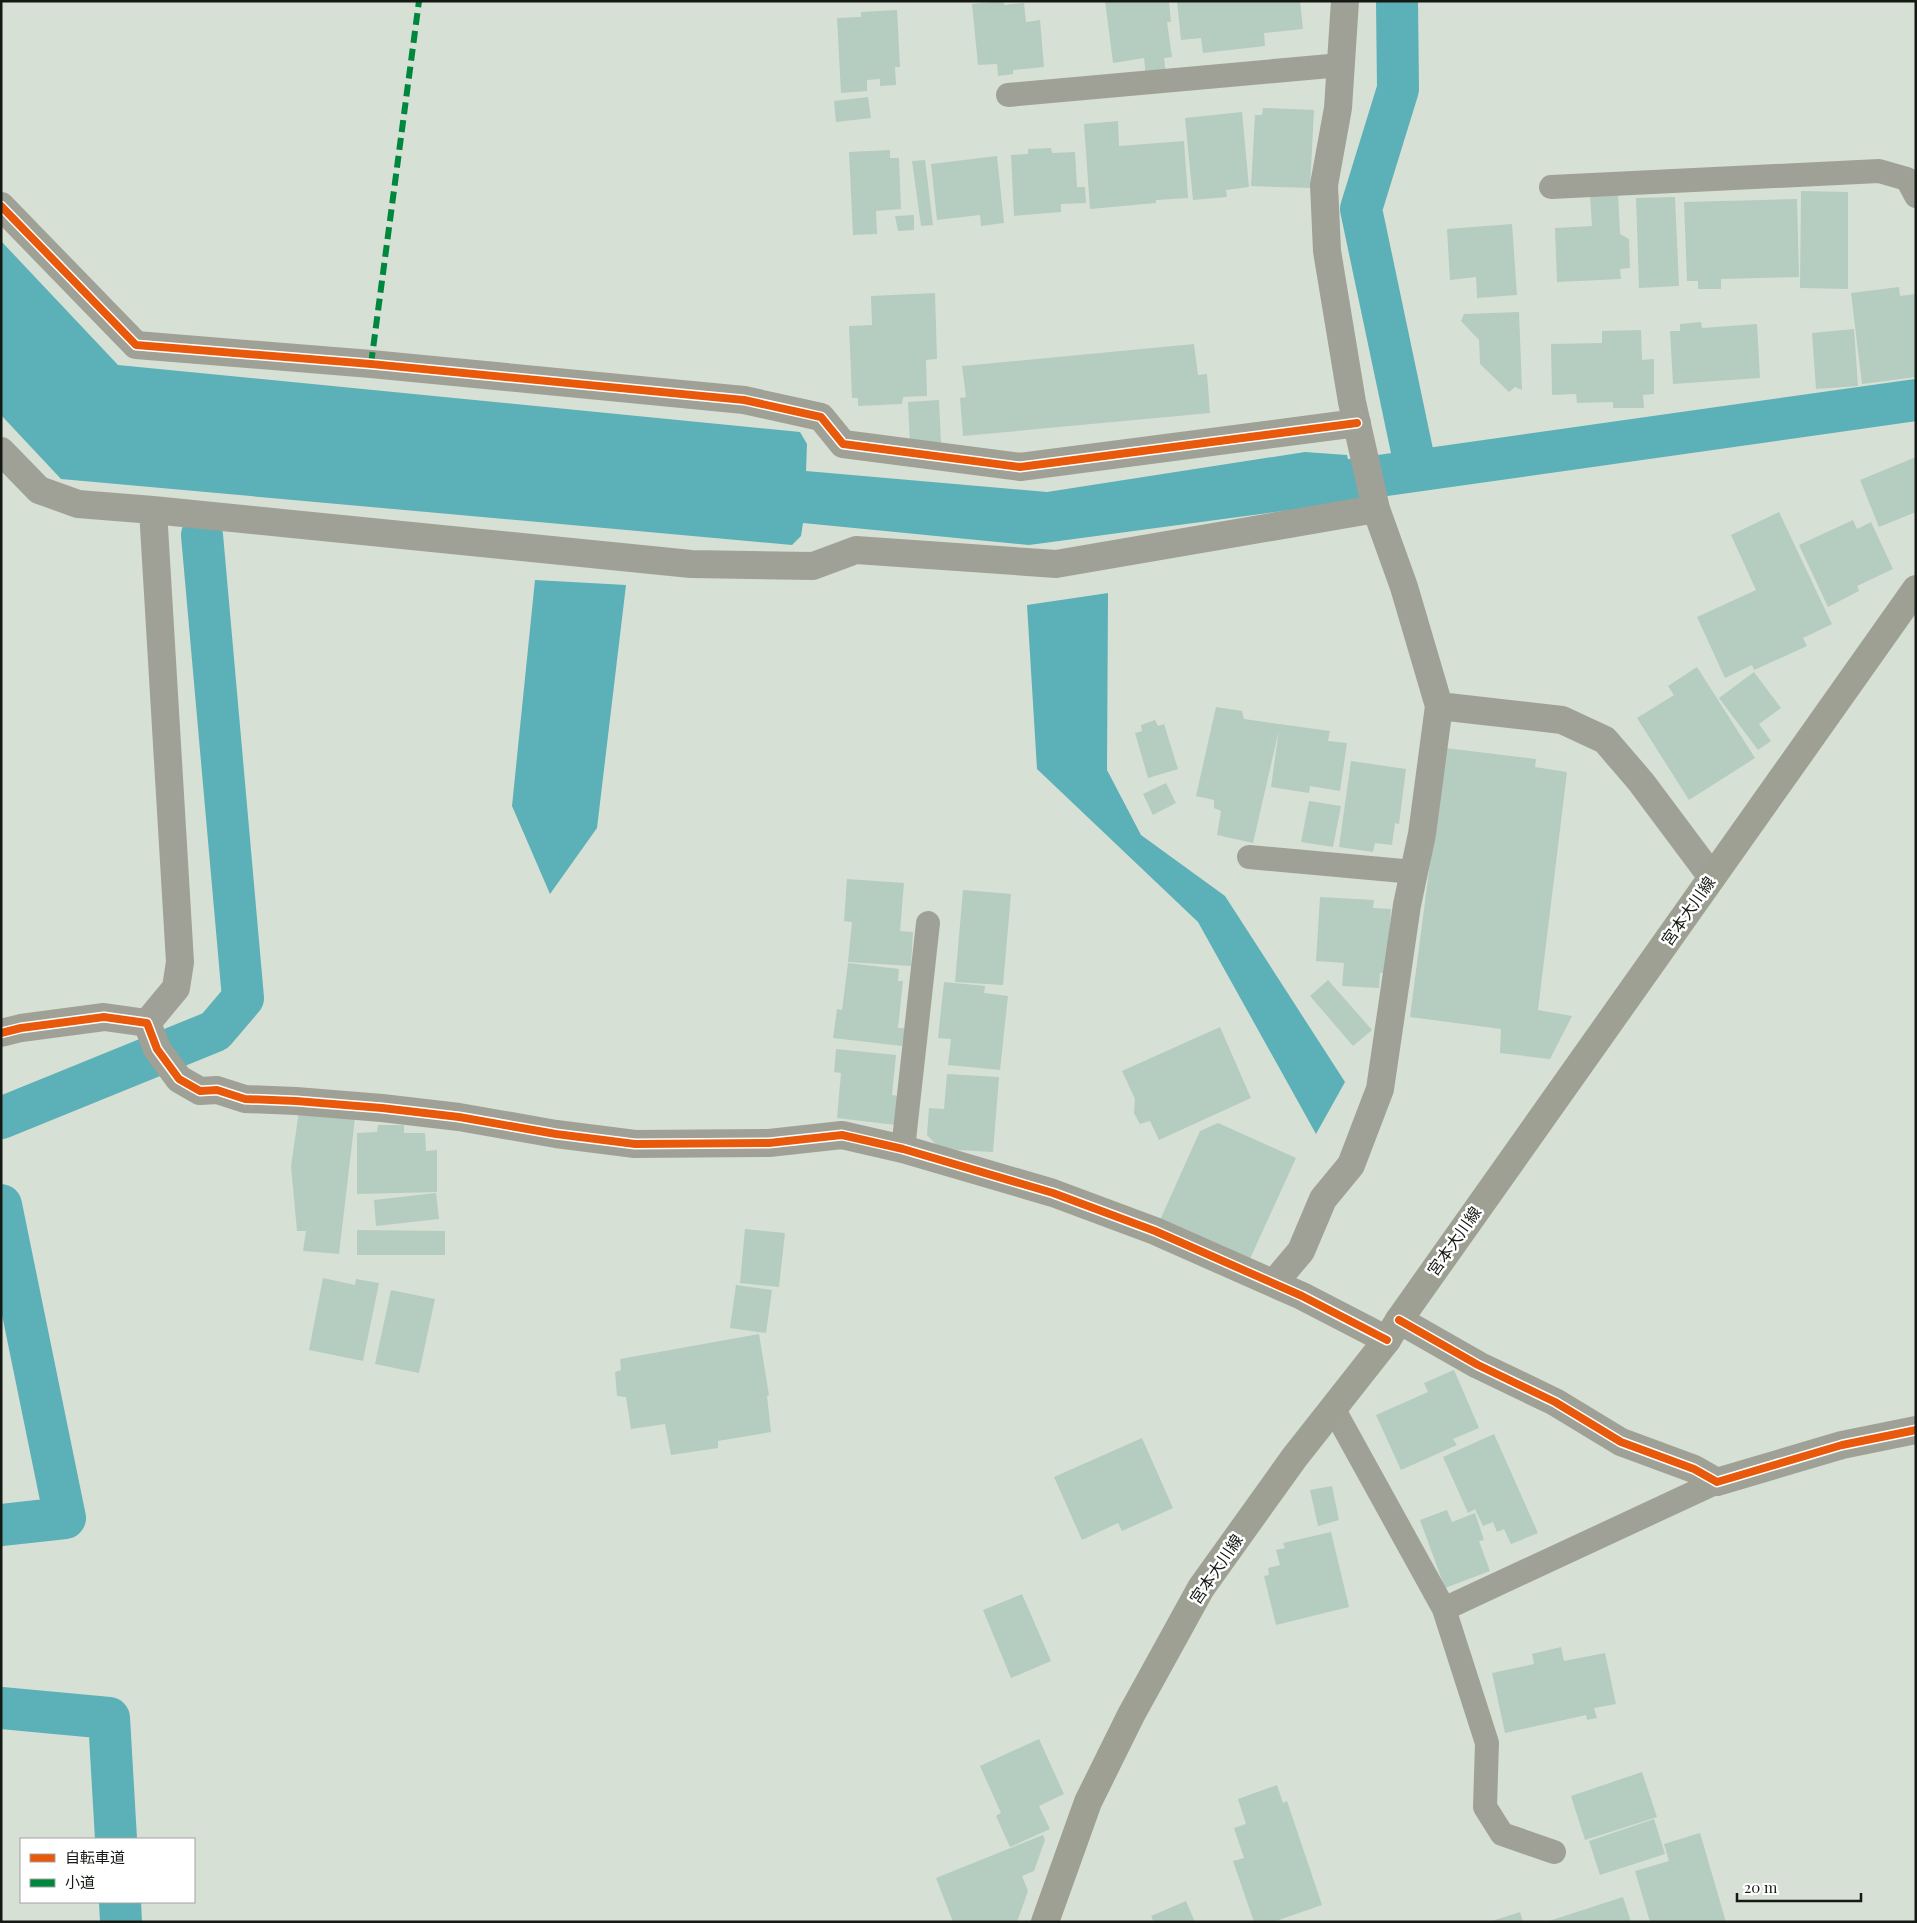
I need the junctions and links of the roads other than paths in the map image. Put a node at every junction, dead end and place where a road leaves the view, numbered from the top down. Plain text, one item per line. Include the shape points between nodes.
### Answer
1 (1345, 1) edge
2 (1341, 65) junction
3 (1008, 95) dead end
4 (1551, 187) dead end
5 (1916, 196) edge
6 (1, 206) edge
7 (1357, 423) junction
8 (1, 450) edge
9 (1374, 501) junction
10 (153, 510) junction
11 (1916, 589) edge
12 (1439, 706) junction
13 (1249, 857) dead end
14 (1414, 872) junction
15 (1712, 877) junction
16 (928, 923) dead end
17 (147, 1023) junction
18 (1, 1033) edge
19 (903, 1148) junction
20 (1274, 1283) junction
21 (1393, 1330) junction
22 (1333, 1408) junction
23 (1916, 1430) edge
24 (1717, 1482) junction
25 (1444, 1609) junction
26 (1554, 1852) dead end
27 (1045, 1922) edge

1 - 2 street
2 - 3 lane
2 - 7 street via 1338,108 1324,185 1326,232
4 - 5 lane via 1879,171 1907,178
6 - 7 street via 136,345 744,400 820,417 843,444 1020,467
7 - 9 street
8 - 10 street via 39,490 78,504
9 - 10 street via 1056,564 856,550 813,566 691,564
9 - 12 street via 1404,587
10 - 17 street via 180,962 176,988
11 - 15 main road, 宮本大川線
12 - 14 street
12 - 15 street via 1562,720 1605,740 1641,782
13 - 14 lane
14 - 20 street via 1380,1088 1351,1165 1323,1199 1301,1251
15 - 21 main road, 宮本大川線
16 - 19 lane
17 - 18 street via 104,1017
17 - 19 street via 157,1049 179,1079 200,1091 217,1090 245,1099 382,1108 635,1144 769,1143 842,1135
19 - 20 street via 1053,1193 1155,1231
20 - 21 street
21 - 22 main road, 宮本大川線
21 - 24 street via 1478,1365 1555,1402 1621,1442 1694,1469
22 - 25 lane
22 - 27 main road, 宮本大川線 via 1201,1588 1131,1715 1088,1802
23 - 24 street via 1842,1445
24 - 25 lane
25 - 26 lane via 1487,1743 1485,1806 1502,1834

